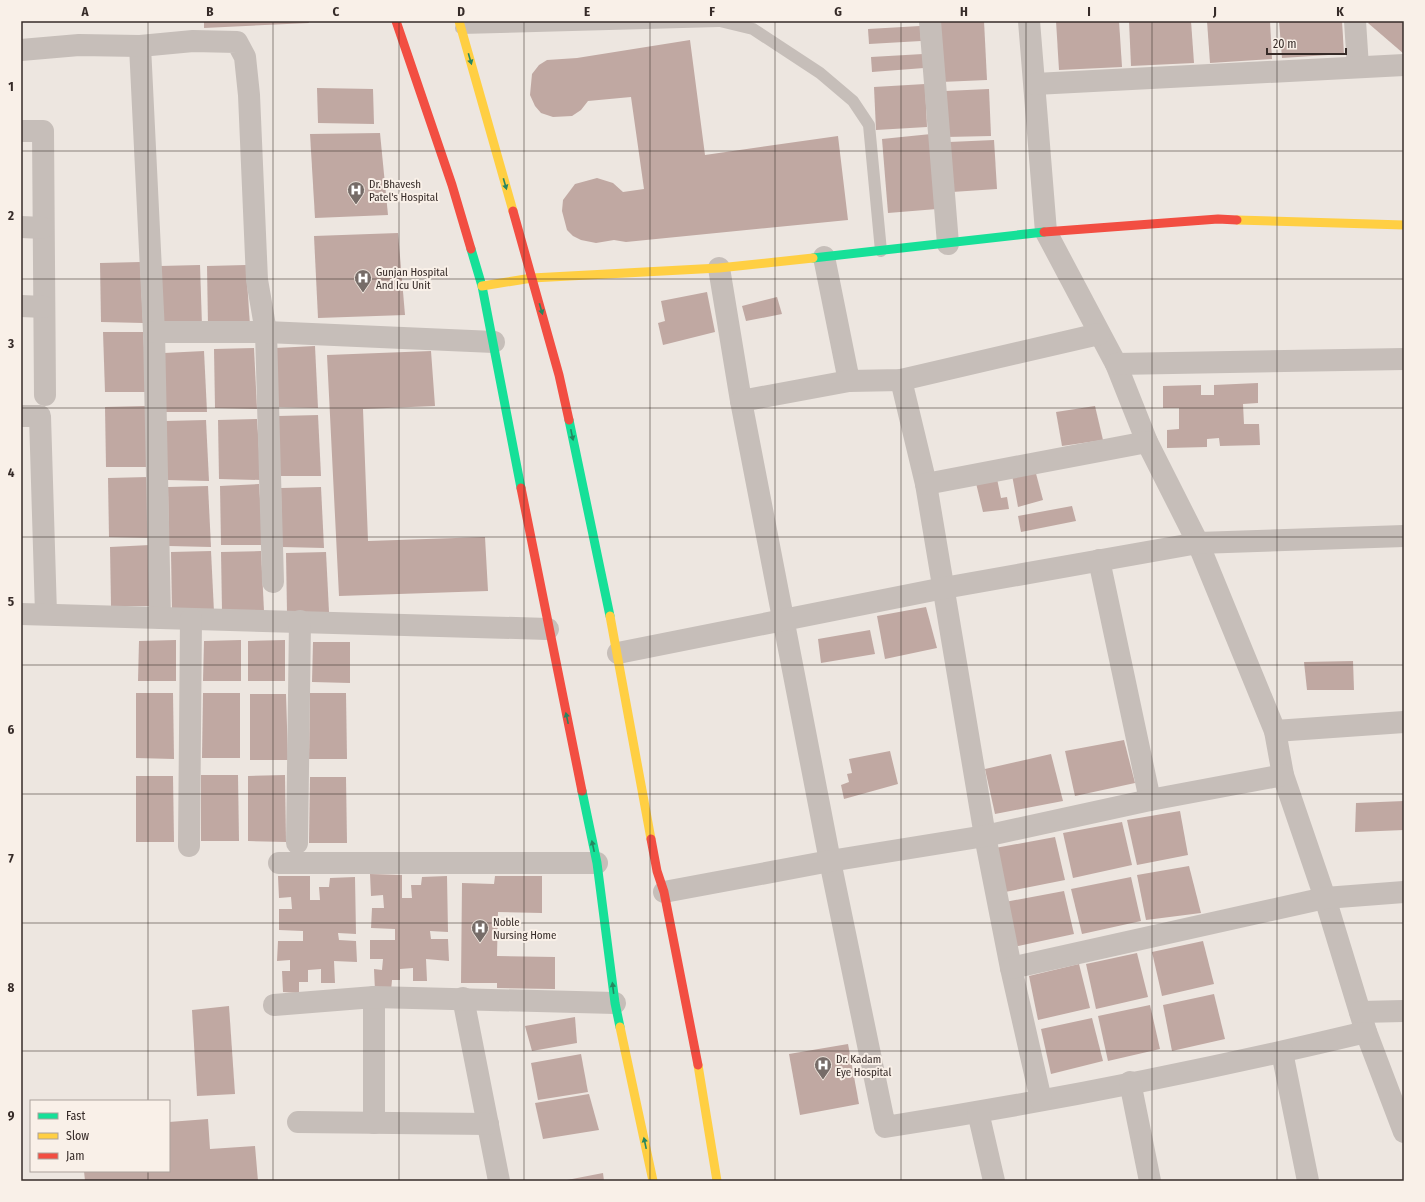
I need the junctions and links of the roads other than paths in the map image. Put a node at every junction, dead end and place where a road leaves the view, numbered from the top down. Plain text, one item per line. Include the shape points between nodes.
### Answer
1 (396, 21) edge
2 (719, 21) edge
3 (930, 21) edge
4 (1029, 21) edge
5 (1354, 21) edge
6 (460, 24) edge
7 (140, 46) junction
8 (21, 50) edge
9 (1404, 65) edge
10 (1358, 67) junction
11 (1035, 84) junction
12 (21, 130) edge
13 (1404, 225) edge
14 (21, 227) edge
15 (44, 228) junction
16 (1046, 232) junction
17 (948, 244) junction
18 (881, 251) junction
19 (824, 257) junction
20 (719, 268) junction
21 (532, 278) junction
22 (482, 286) junction
23 (21, 306) edge
24 (44, 307) junction
25 (154, 332) junction
26 (266, 332) junction
27 (1099, 334) junction
28 (494, 342) junction
29 (1404, 359) edge
30 (1116, 364) junction
31 (901, 380) junction
32 (849, 381) junction
33 (45, 395) dead end
34 (741, 401) junction
35 (21, 416) edge
36 (1147, 442) junction
37 (926, 484) junction
38 (1404, 536) edge
39 (1198, 543) junction
40 (1099, 560) junction
41 (273, 582) dead end
42 (944, 588) junction
43 (21, 614) edge
44 (46, 614) junction
45 (160, 618) junction
46 (191, 619) junction
47 (784, 619) junction
48 (300, 621) junction
49 (548, 629) junction
50 (618, 653) junction
51 (1404, 722) edge
52 (1275, 731) junction
53 (1283, 774) junction
54 (1150, 800) junction
55 (984, 836) junction
56 (297, 843) dead end
57 (189, 846) dead end
58 (830, 861) junction
59 (279, 863) dead end
60 (597, 863) junction
61 (664, 892) junction
62 (1404, 892) edge
63 (1325, 898) junction
64 (1011, 968) junction
65 (374, 997) junction
66 (463, 998) junction
67 (615, 1003) junction
68 (274, 1005) dead end
69 (1404, 1011) edge
70 (1363, 1022) junction
71 (1282, 1052) junction
72 (1130, 1082) junction
73 (1041, 1100) junction
74 (978, 1112) junction
75 (298, 1122) dead end
76 (374, 1123) junction
77 (488, 1124) junction
78 (1403, 1128) edge
79 (499, 1181) edge
80 (653, 1181) edge
81 (717, 1181) edge
82 (994, 1181) edge
83 (1150, 1181) edge
84 (1308, 1181) edge

1 - 22 main road via 452,185
2 - 6 lane
2 - 18 lane via 753,29 820,73 853,101 869,125
3 - 17 street
4 - 11 street
5 - 10 street
6 -> 21 main road
7 - 8 street via 79,45
7 - 25 street
7 - 26 street via 193,41 237,42 245,57 257,280
9 - 10 street
10 - 11 street
11 - 16 street
12 - 15 street via 43,130
13 - 16 main road via 1218,219
14 - 15 street
15 - 24 street
16 - 17 main road
16 - 27 street
17 - 18 main road
18 - 19 main road
19 - 20 main road
19 - 32 street
20 - 21 main road
20 - 34 street
21 - 22 main road
21 -> 50 main road via 559,374
22 - 28 main road
23 - 24 street
24 - 33 street
25 - 26 street
25 - 45 street
26 - 28 street
26 - 41 street
27 - 30 street
27 - 31 street
28 - 49 main road
29 - 30 street
30 - 36 street
31 - 32 street
31 - 37 street
32 - 34 street
34 - 47 street
35 - 44 street via 40,416
36 - 37 street
36 - 39 street
37 - 42 street
38 - 39 street
39 - 40 street
39 - 52 street
40 - 42 street
40 - 54 street
42 - 47 street
42 - 55 street
43 - 44 street
44 - 45 street
45 - 46 street
46 - 48 street
46 - 57 street
47 - 50 street
47 - 58 street
48 - 49 street
48 - 56 street
60 -> 49 main road
50 - 61 main road via 657,871
51 - 52 street
52 - 53 street
53 - 54 street
53 - 63 street
54 - 55 street
55 - 58 street
55 - 64 street
58 - 61 street
58 - 74 street via 885,1127
59 - 60 street
67 -> 60 main road
61 - 81 main road via 694,1040
62 - 63 street
63 - 64 street
63 - 70 street
64 - 73 street
65 - 66 street
65 - 68 street
65 - 76 street
66 - 67 street
66 - 77 street
80 -> 67 main road
69 - 70 street
70 - 71 street
70 - 78 street
71 - 72 street
71 - 84 street
72 - 73 street
72 - 83 street
73 - 74 street
74 - 82 street
75 - 76 street
76 - 77 street
77 - 79 street

